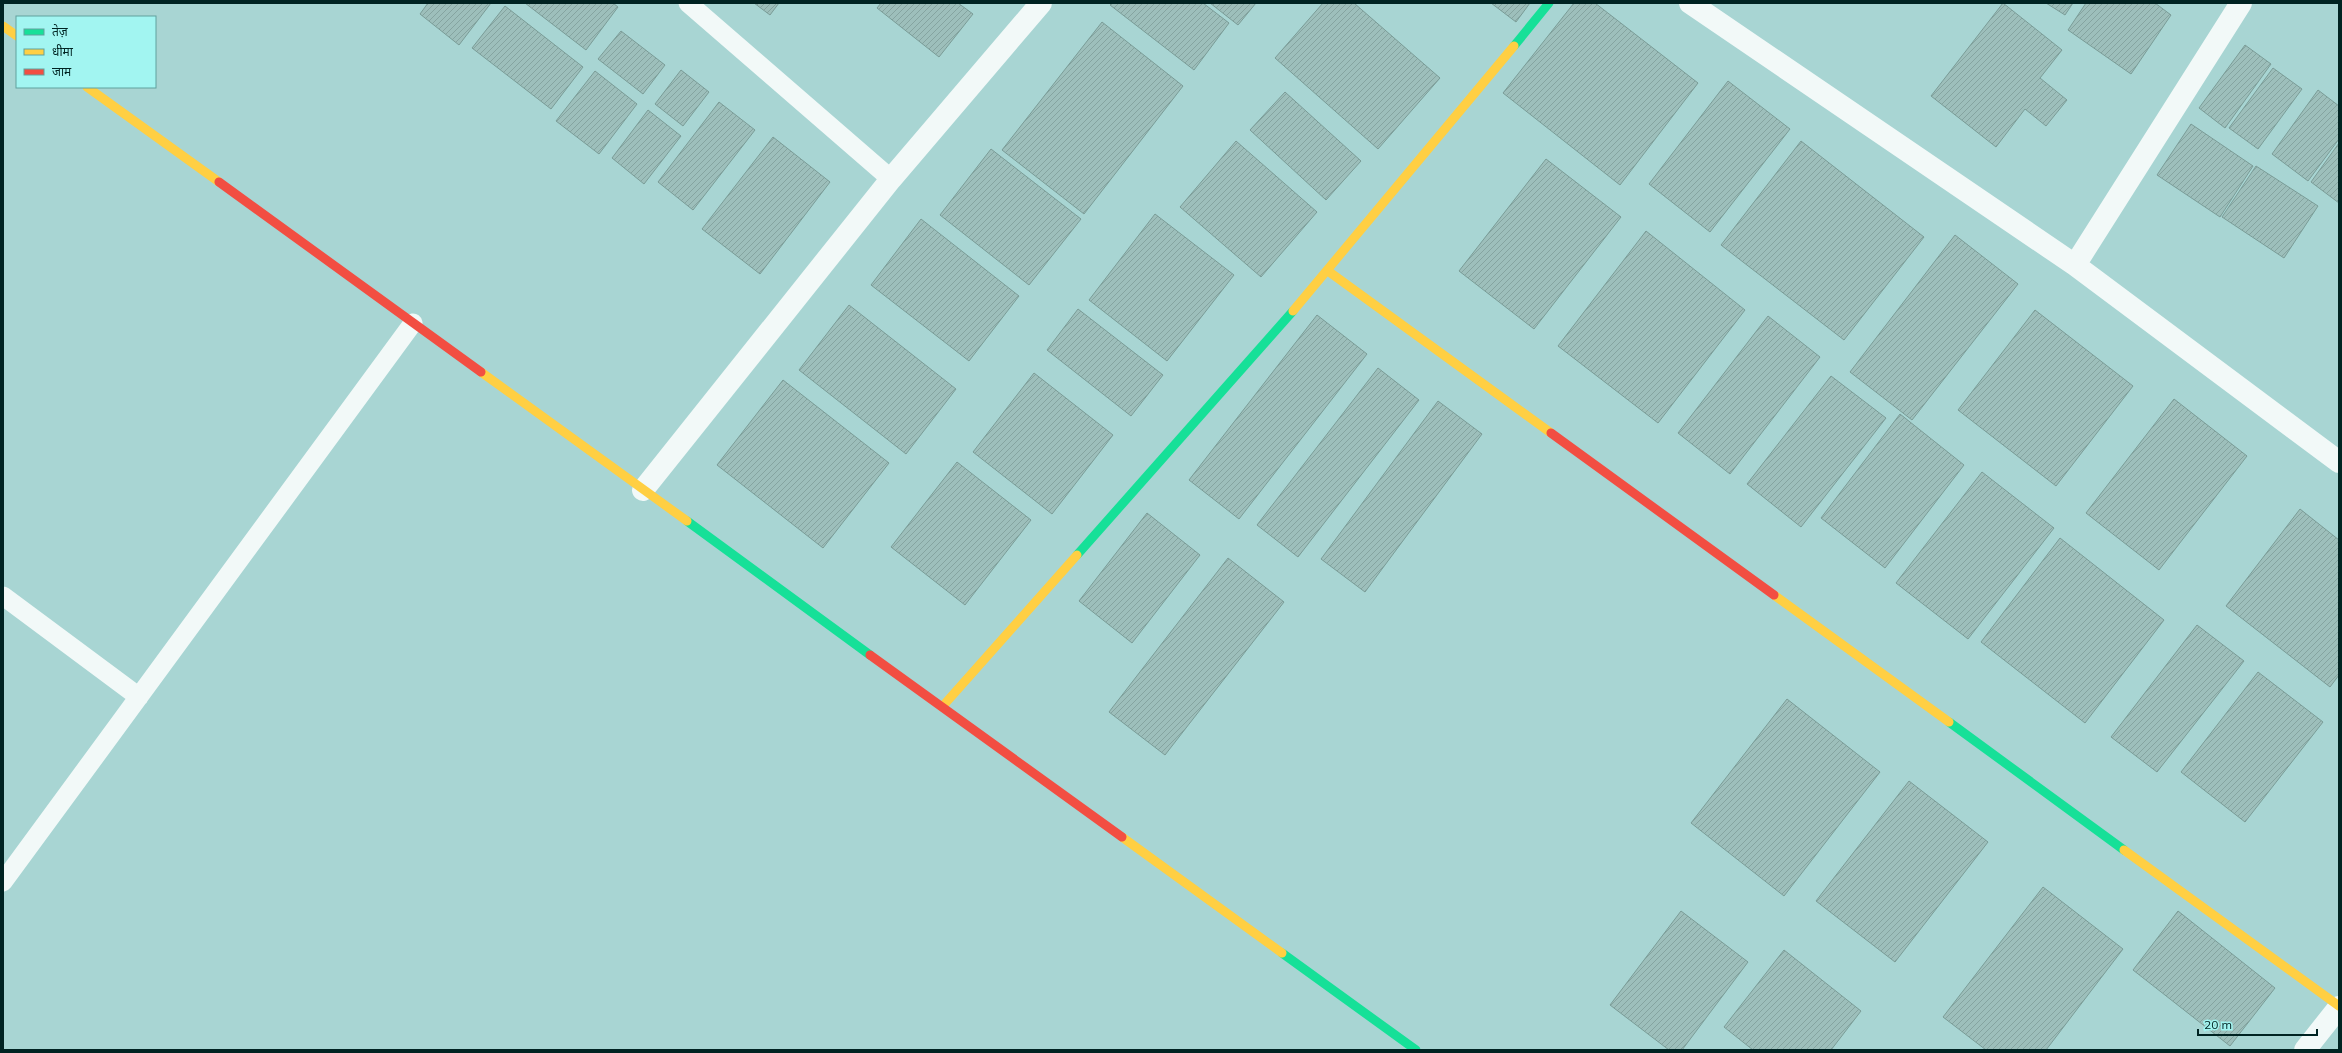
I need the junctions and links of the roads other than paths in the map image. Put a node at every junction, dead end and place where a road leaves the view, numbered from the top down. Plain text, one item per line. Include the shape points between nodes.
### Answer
1 (688, 3) edge
2 (1040, 3) edge
3 (1549, 3) edge
4 (1690, 3) edge
5 (2241, 3) edge
6 (3, 26) edge
7 (16, 35) edge
8 (88, 88) edge
9 (891, 179) junction
10 (2075, 266) junction
11 (1328, 271) junction
12 (413, 323) junction
13 (2339, 462) edge
14 (643, 490) junction
15 (3, 596) edge
16 (139, 697) junction
17 (942, 707) junction
18 (3, 882) edge
19 (2339, 1007) edge
20 (1416, 1050) edge
21 (2305, 1050) edge

1 - 9 lane
2 - 9 street
3 - 11 street
4 - 10 street
5 - 10 street
6 - 7 street
8 - 12 street
9 - 14 street
10 - 13 street
11 - 17 street
11 - 19 street
12 - 14 street
12 - 16 lane
14 - 17 street
15 - 16 lane
16 - 18 lane
17 - 20 street
19 - 21 street

